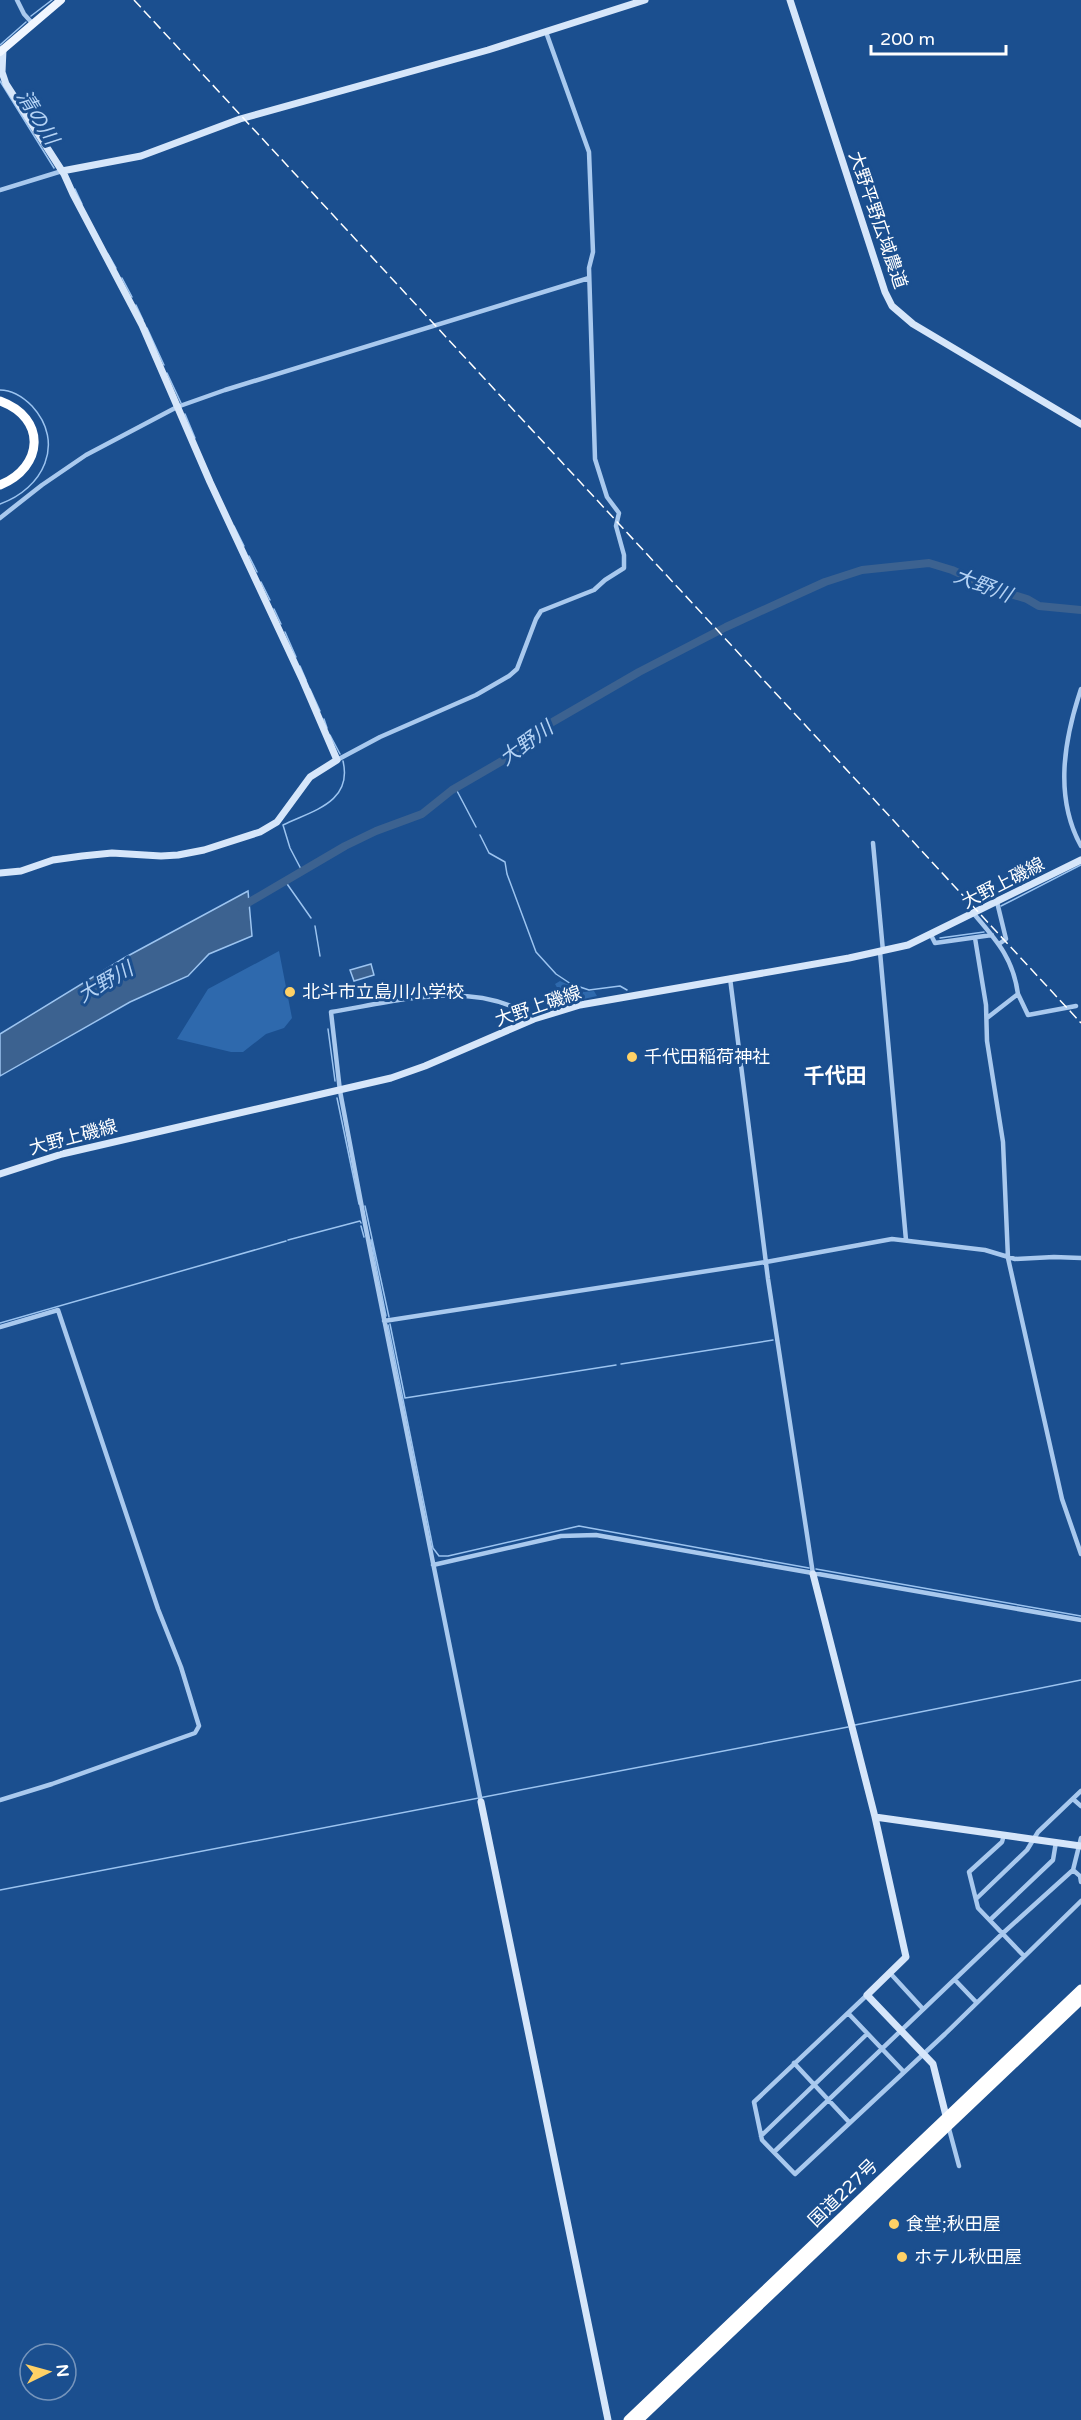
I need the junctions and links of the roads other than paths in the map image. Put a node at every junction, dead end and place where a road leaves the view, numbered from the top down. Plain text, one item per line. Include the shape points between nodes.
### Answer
1 (17, 0) edge
2 (61, 0) edge
3 (645, 0) edge
4 (790, 0) edge
5 (33, 24) junction
6 (546, 32) junction
7 (2, 51) edge
8 (62, 171) junction
9 (0, 190) edge
10 (589, 278) junction
11 (0, 401) edge
12 (0, 406) edge
13 (177, 407) junction
14 (1081, 423) edge
15 (0, 480) edge
16 (0, 485) edge
17 (0, 518) edge
18 (1081, 689) edge
19 (337, 760) junction
20 (873, 843) dead end
21 (1081, 846) edge
22 (1081, 860) edge
23 (0, 873) edge
24 (997, 902) junction
25 (974, 914) junction
26 (931, 935) junction
27 (992, 935) junction
28 (975, 938) junction
29 (999, 944) junction
30 (882, 952) junction
31 (730, 978) junction
32 (1018, 994) junction
33 (1076, 1006) dead end
34 (987, 1018) junction
35 (534, 1019) junction
36 (340, 1090) junction
37 (0, 1174) edge
38 (906, 1240) junction
39 (1008, 1258) junction
40 (1081, 1258) edge
41 (766, 1262) junction
42 (384, 1321) junction
43 (0, 1327) edge
44 (1081, 1554) edge
45 (433, 1565) junction
46 (813, 1574) junction
47 (1081, 1620) edge
48 (1081, 1791) edge
49 (1073, 1799) junction
50 (0, 1800) edge
51 (481, 1802) joint
52 (1081, 1806) edge
53 (875, 1817) junction
54 (1004, 1835) junction
55 (1032, 1839) junction
56 (1056, 1842) junction
57 (1080, 1843) edge
58 (1073, 1870) junction
59 (1081, 1882) edge
60 (976, 1899) junction
61 (1081, 1901) edge
62 (990, 1920) junction
63 (1002, 1934) junction
64 (1024, 1956) junction
65 (890, 1973) junction
66 (955, 1980) junction
67 (1081, 1989) edge
68 (867, 1995) junction
69 (1081, 2000) edge
70 (976, 2002) junction
71 (923, 2009) junction
72 (848, 2013) junction
73 (901, 2031) junction
74 (867, 2034) junction
75 (881, 2048) junction
76 (922, 2053) junction
77 (794, 2064) junction
78 (903, 2071) junction
79 (814, 2085) junction
80 (828, 2100) junction
81 (947, 2121) junction
82 (849, 2122) junction
83 (761, 2136) junction
84 (774, 2152) junction
85 (959, 2166) dead end
86 (608, 2420) edge
87 (628, 2420) edge
88 (639, 2420) edge

1 - 5 street
2 - 5 main road
3 - 6 street
4 - 14 street, 大野平野広域農道 via 892,306 913,324
5 - 7 main road
6 - 8 street via 240,118 141,156
6 - 10 street via 589,152 593,252
7 - 8 street via 6,84
8 - 9 street
8 - 13 street via 142,325
10 - 13 street
10 - 19 street via 594,459 607,497 619,513 616,526 624,568 594,590 541,611 517,669 509,676
11 - 16 highway via 20,410 27,418 34,442 29,464
12 - 15 highway via 21,419 29,442 23,463
13 - 17 street via 75,462
13 - 19 street
18 - 21 street via 1067,735 1065,780 1067,814
19 - 23 street via 310,777 278,822 260,832 188,853 82,856
20 - 30 street
22 - 24 street, 大野上磯線
24 - 25 street, 大野上磯線
24 - 29 street via 1006,939
25 - 26 street, 大野上磯線
25 - 27 street
26 - 28 street via 935,943
26 - 30 street, 大野上磯線
27 - 28 street
27 - 29 street
28 - 34 street
29 - 32 street via 1012,967
30 - 31 street, 大野上磯線
30 - 38 street
31 - 35 street, 大野上磯線 via 580,1005
31 - 41 street
32 - 33 street via 1028,1015
32 - 34 street
34 - 39 street via 1003,1142
35 - 36 street, 大野上磯線 via 425,1066
35 - 36 street via 492,1000 473,997 420,998 331,1012
36 - 37 street, 大野上磯線 via 71,1152
36 - 42 street
38 - 39 street via 985,1250
38 - 41 street via 885,1240
39 - 40 street
39 - 44 street via 1062,1499
41 - 42 street
41 - 46 street
42 - 45 street
43 - 50 street via 58,1310 200,1726 195,1733
45 - 46 street via 583,1534
45 - 51 street
46 - 47 street
46 - 53 street
48 - 49 street
49 - 52 street
49 - 55 street
51 - 86 street
53 - 54 street
53 - 65 street via 906,1957
54 - 55 street
54 - 60 street via 1002,1842 969,1872
55 - 56 street
55 - 60 street via 1027,1850
56 - 57 street
56 - 62 street via 1053,1860
57 - 58 street
58 - 59 street
58 - 63 street
60 - 62 street via 978,1908
61 - 64 street
62 - 63 street
63 - 64 street
63 - 66 street
64 - 70 street
65 - 68 street
65 - 71 street
66 - 70 street
66 - 71 street
67 - 81 highway, 国道227号
68 - 72 street
68 - 73 street
69 - 81 highway, 国道227号
70 - 76 street
71 - 73 street
72 - 74 street
72 - 77 street
73 - 75 street
73 - 76 street
74 - 75 street
74 - 79 street
75 - 78 street
75 - 80 street
76 - 78 street
76 - 81 street via 933,2064
77 - 79 street
77 - 83 street via 754,2102
78 - 82 street
79 - 80 street
79 - 83 street
80 - 82 street
80 - 84 street
81 - 85 street
81 - 87 highway, 国道227号
81 - 88 highway, 国道227号
82 - 84 street via 795,2174
83 - 84 street

